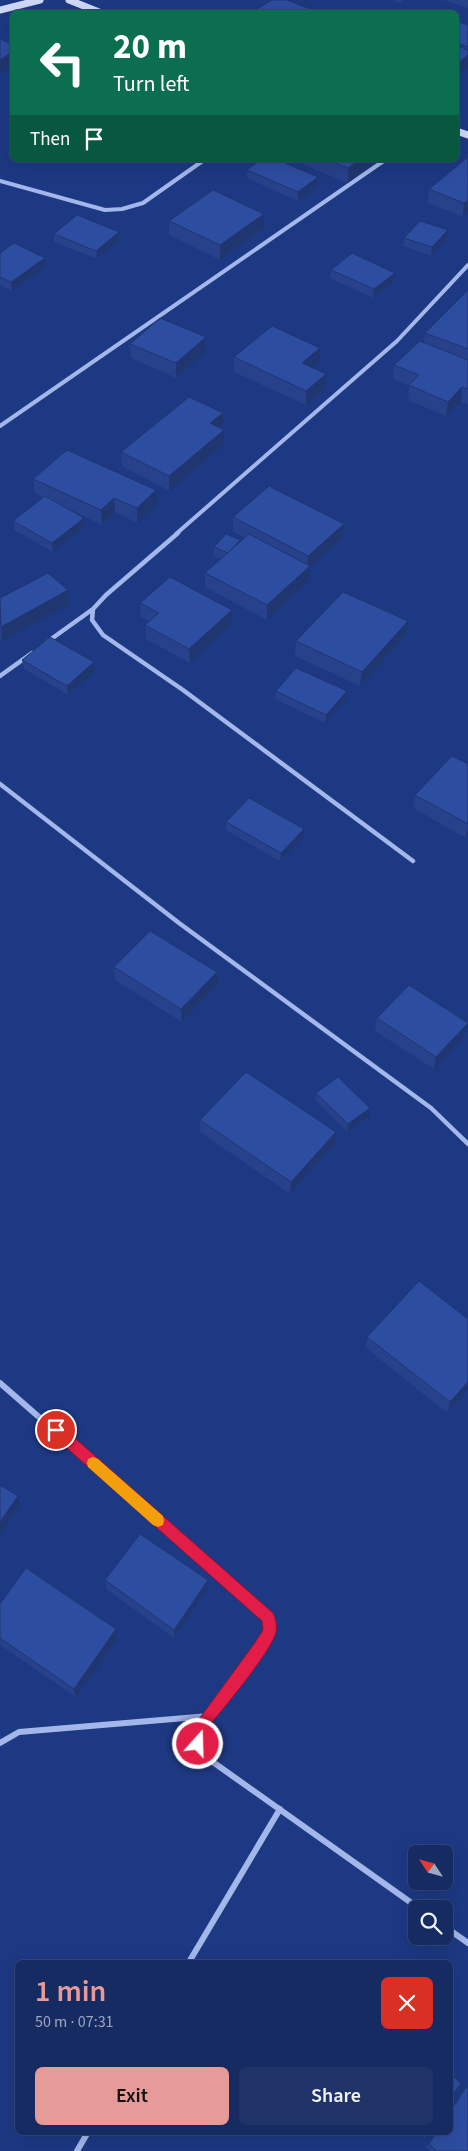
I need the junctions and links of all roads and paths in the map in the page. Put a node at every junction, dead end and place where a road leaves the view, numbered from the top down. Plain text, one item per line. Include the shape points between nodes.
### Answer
1 (40, 0) edge
2 (69, 0) edge
3 (0, 10) edge
4 (94, 10) edge
5 (201, 162) edge
6 (382, 162) edge
7 (0, 181) edge
8 (468, 266) edge
9 (0, 426) edge
10 (93, 609) junction
11 (0, 676) edge
12 (0, 784) edge
13 (413, 862) dead end
14 (468, 1144) edge
15 (0, 1383) edge
16 (208, 1716) junction
17 (0, 1742) edge
18 (280, 1809) junction
19 (408, 1900) edge
20 (453, 1933) edge
21 (468, 1944) edge
22 (190, 1960) edge
23 (86, 2135) edge
24 (77, 2151) edge

1 - 3 main road
2 - 4 main road
5 - 7 street via 143,203 122,209 105,210
6 - 9 street
8 - 10 street via 397,341 113,588
10 - 11 street
10 - 13 street via 92,620 103,635 184,690
12 - 14 street via 179,923 431,1108
15 - 16 street via 268,1618 270,1632
16 - 17 street via 19,1732
16 - 18 street via 199,1731 198,1744 204,1755
18 - 19 street
18 - 22 street
20 - 21 street
23 - 24 street

